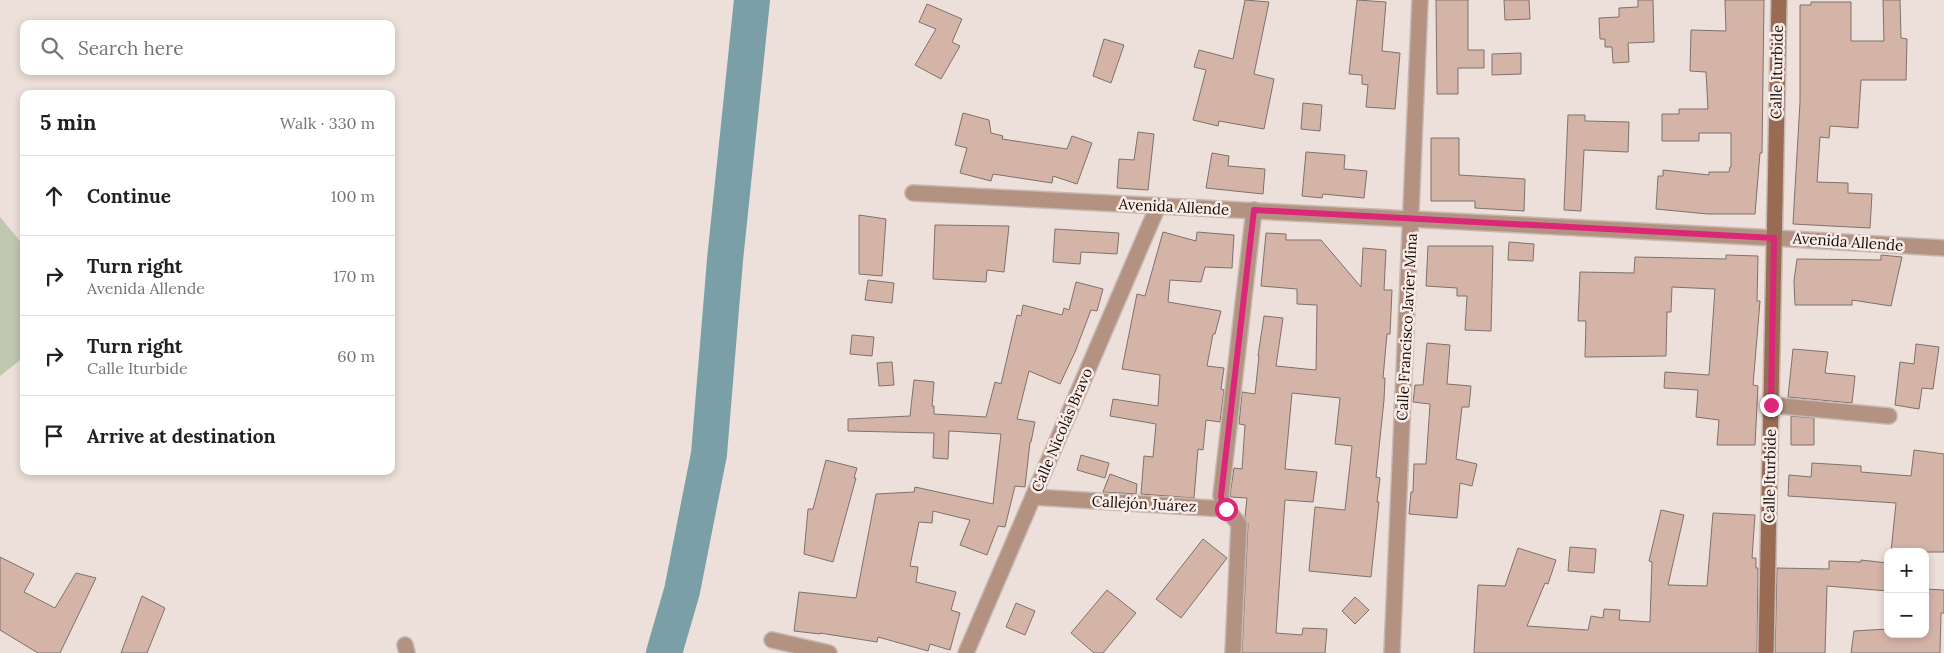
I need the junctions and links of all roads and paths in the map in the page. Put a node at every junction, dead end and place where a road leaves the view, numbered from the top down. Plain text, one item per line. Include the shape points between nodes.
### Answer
1 (1420, 0) edge
2 (1779, 0) edge
3 (913, 193) dead end
4 (1158, 206) junction
5 (1254, 210) junction
6 (1412, 219) junction
7 (1774, 238) junction
8 (1944, 248) edge
9 (1771, 405) junction
10 (1889, 416) dead end
11 (1033, 497) junction
12 (1226, 509) junction
13 (772, 640) dead end
14 (828, 653) edge
15 (966, 653) edge
16 (1233, 653) edge
17 (1392, 653) edge
18 (1766, 653) edge

1 - 6 street, Calle Francisco Javier Mina
2 - 7 street, Calle Iturbide
3 - 4 street, Avenida Allende
4 - 5 street, Avenida Allende
4 - 11 street, Calle Nicolás Bravo
5 - 6 street, Avenida Allende
5 - 12 street via 1221,496
6 - 7 street, Avenida Allende
6 - 17 street, Calle Francisco Javier Mina
7 - 8 street, Avenida Allende
7 - 9 street, Calle Iturbide
9 - 10 street
9 - 18 street, Calle Iturbide
11 - 12 street, Callejón Juárez
11 - 15 street, Calle Nicolás Bravo
12 - 16 street via 1238,524
13 - 14 street

